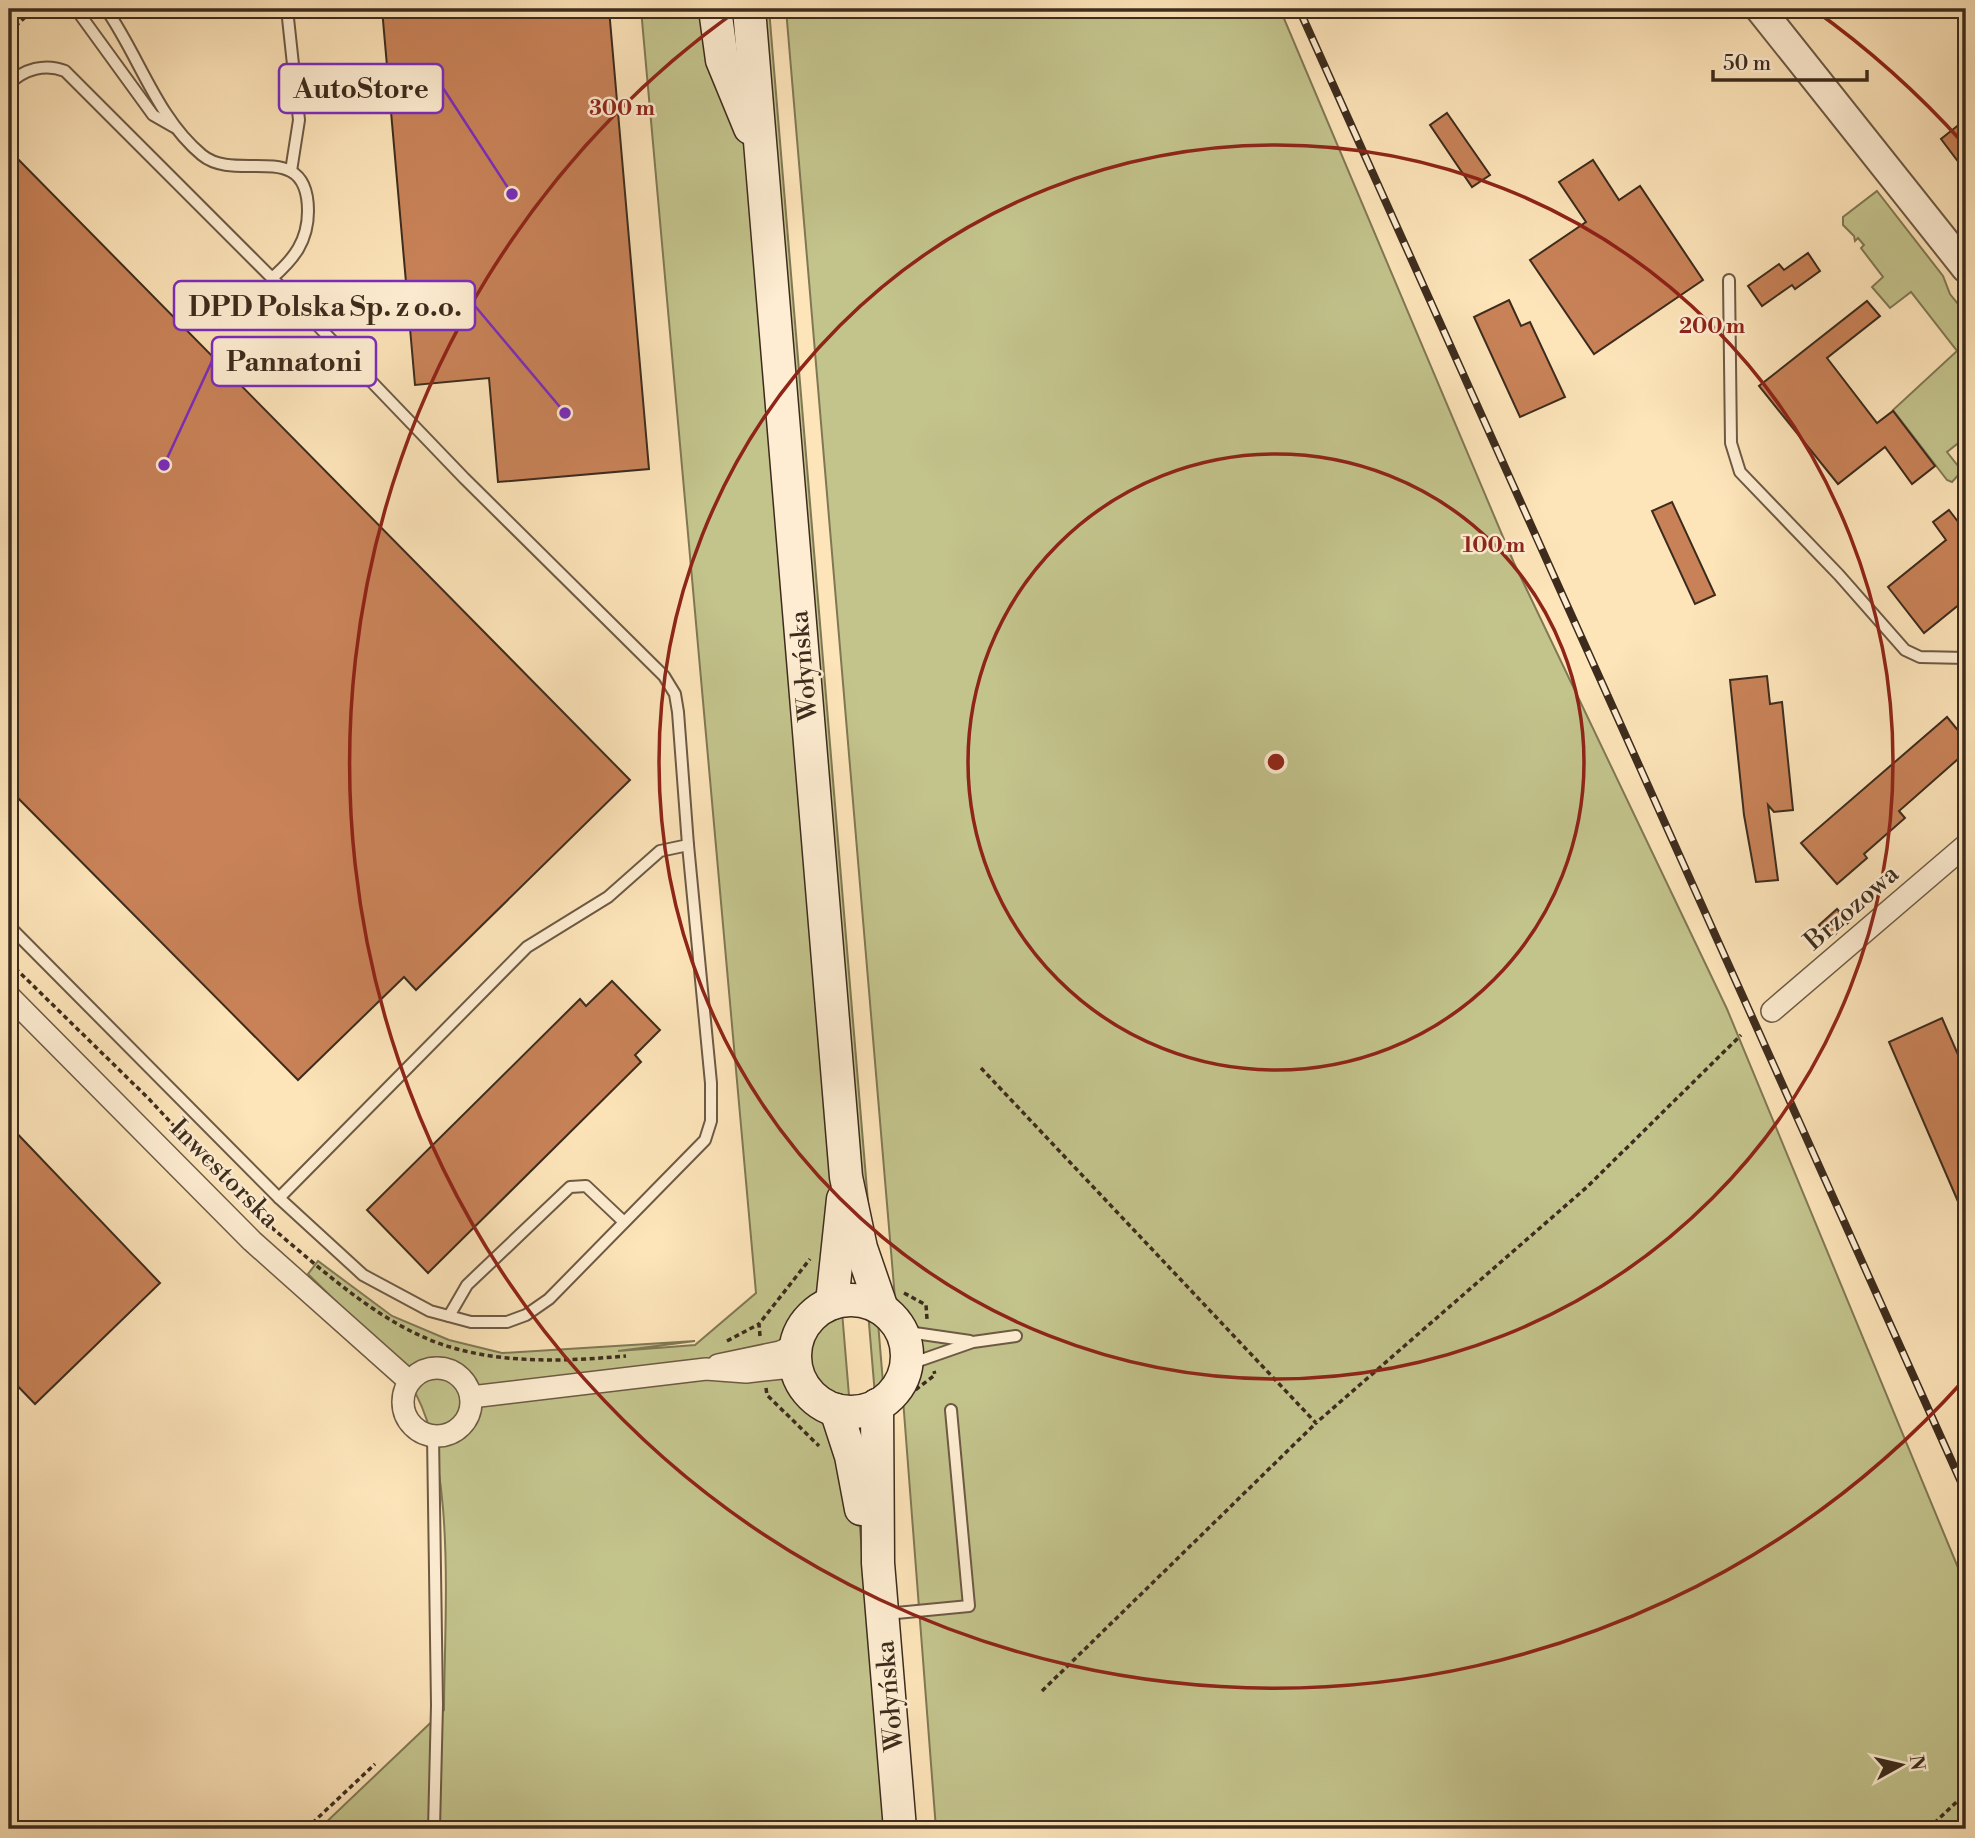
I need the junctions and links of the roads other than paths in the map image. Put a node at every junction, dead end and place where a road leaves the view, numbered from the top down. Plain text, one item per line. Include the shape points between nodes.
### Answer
1 (76, 9) edge
2 (106, 9) edge
3 (287, 9) edge
4 (715, 9) edge
5 (749, 9) edge
6 (1760, 9) edge
7 (9, 84) edge
8 (177, 129) junction
9 (761, 155) junction
10 (291, 171) junction
11 (1966, 268) edge
12 (272, 278) junction
13 (1730, 280) dead end
14 (1966, 658) edge
15 (688, 845) junction
16 (1966, 845) edge
17 (9, 926) edge
18 (9, 996) edge
19 (1772, 1011) dead end
20 (846, 1177) junction
21 (279, 1198) junction
22 (624, 1222) junction
23 (832, 1303) junction
24 (449, 1316) junction
25 (892, 1320) junction
26 (1016, 1336) dead end
27 (973, 1342) junction
28 (797, 1357) junction
29 (906, 1365) junction
30 (409, 1381) junction
31 (471, 1397) junction
32 (877, 1405) junction
33 (836, 1409) junction
34 (951, 1410) dead end
35 (433, 1436) junction
36 (878, 1563) junction
37 (882, 1614) junction
38 (434, 1829) edge
39 (900, 1829) edge

1 - 8 lane via 153,115
2 - 8 lane
3 - 10 lane via 299,120
4 - 9 main road, Wołyńska via 722,60
5 - 9 main road, Wołyńska
6 - 11 street
7 - 12 lane via 45,66 65,71
8 - 10 lane via 218,166 263,164
9 - 20 main road, Wołyńska
10 - 12 lane via 307,192 308,232
12 - 15 lane via 464,478 664,676 675,694 678,712
13 - 14 lane via 1731,443 1740,472 1905,650 1920,657
15 - 21 lane via 660,851 608,897 527,947
15 - 22 lane via 711,1121 705,1140
16 - 19 street, Brzozowa
17 - 21 lane
18 - 30 street, Inwestorska via 252,1241
20 - 23 main road, Wołyńska
20 - 25 main road, Wołyńska via 861,1248
21 - 24 lane via 363,1275 430,1311
22 - 24 lane via 549,1299 526,1315 507,1322 471,1322
22 - 24 lane via 586,1186 570,1187 467,1285
23 - 25 main road via 858,1300
23 - 28 main road via 809,1319
25 - 27 lane
25 - 29 main road via 907,1352
26 - 27 lane
27 - 29 lane
28 - 31 street
28 - 33 main road via 812,1395
29 - 32 main road via 897,1389
30 - 31 street via 426,1369 446,1368 462,1379
30 - 35 street via 403,1400 407,1420
31 - 35 street via 470,1413 461,1426
32 - 33 main road via 857,1411
32 - 36 main road, Wołyńska
33 - 36 main road, Wołyńska via 851,1456 866,1535
34 - 37 lane via 969,1606
35 - 38 lane
36 - 37 main road, Wołyńska
37 - 39 main road, Wołyńska

